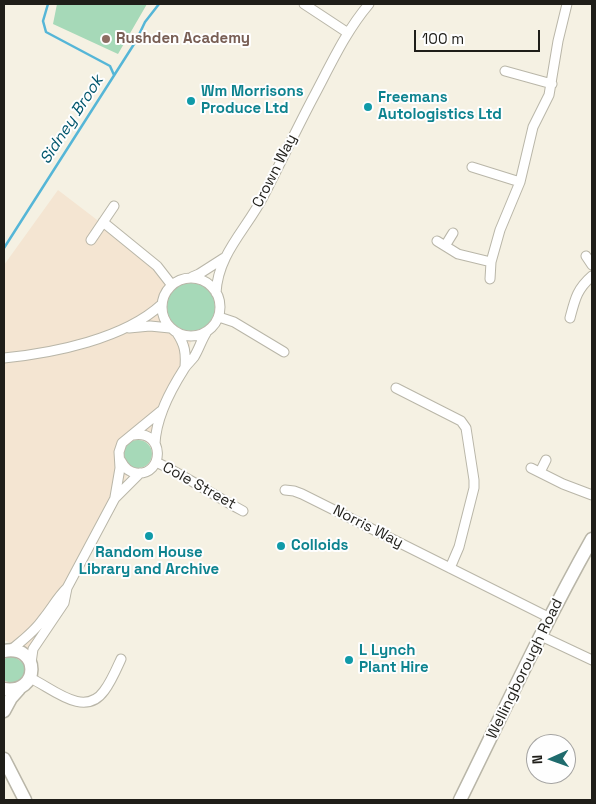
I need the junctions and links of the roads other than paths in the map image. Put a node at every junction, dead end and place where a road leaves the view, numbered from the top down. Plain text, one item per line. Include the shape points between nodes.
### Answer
1 (369, 4) edge
2 (567, 4) edge
3 (308, 5) edge
4 (348, 33) junction
5 (505, 72) dead end
6 (552, 84) junction
7 (472, 167) dead end
8 (520, 182) junction
9 (114, 206) dead end
10 (103, 222) junction
11 (453, 233) dead end
12 (91, 240) dead end
13 (437, 241) dead end
14 (445, 246) junction
15 (586, 256) dead end
16 (224, 258) junction
17 (491, 262) junction
18 (592, 265) edge
19 (592, 276) edge
20 (191, 278) junction
21 (490, 279) dead end
22 (171, 284) junction
23 (216, 293) junction
24 (162, 304) junction
25 (219, 317) junction
26 (570, 320) dead end
27 (126, 328) junction
28 (174, 330) junction
29 (206, 333) junction
30 (284, 352) dead end
31 (4, 358) edge
32 (185, 368) junction
33 (396, 388) dead end
34 (161, 411) junction
35 (133, 435) junction
36 (155, 444) junction
37 (120, 460) junction
38 (546, 460) dead end
39 (156, 462) junction
40 (531, 468) dead end
41 (540, 472) junction
42 (140, 473) junction
43 (285, 490) dead end
44 (592, 495) edge
45 (115, 498) junction
46 (243, 511) dead end
47 (592, 539) edge
48 (450, 568) junction
49 (67, 588) junction
50 (550, 618) junction
51 (541, 636) junction
52 (8, 650) edge
53 (121, 660) dead end
54 (592, 660) edge
55 (31, 663) junction
56 (30, 678) junction
57 (4, 689) edge
58 (19, 689) junction
59 (4, 711) edge
60 (4, 759) edge
61 (24, 800) edge
62 (460, 800) edge

1 - 4 street, Crown Way
2 - 6 street
3 - 4 street
4 - 16 street, Crown Way via 264,196
5 - 6 street
6 - 8 street via 533,127
7 - 8 street
8 - 17 street
9 - 10 street
10 - 12 street
10 - 22 street via 157,266
11 - 14 street
13 - 14 street
14 - 17 street via 466,257
15 - 18 street
16 - 20 street, Crown Way
16 - 23 street, Crown Way
17 - 21 street
19 - 26 street via 576,294
20 - 22 street
20 - 23 street via 206,281
22 - 24 street
23 - 25 street via 220,299
24 - 27 street
24 - 28 street via 162,315
25 - 29 street
25 - 30 street via 234,322
27 - 28 street via 150,326
27 - 31 street via 61,349
28 - 29 street via 191,337
28 - 32 street via 184,343
29 - 32 street via 194,358
32 - 34 street
33 - 48 street via 461,421 466,428 474,488 459,547
34 - 35 street
34 - 36 street
35 - 36 street via 144,435
35 - 37 street via 122,444
36 - 39 street via 158,450
37 - 42 street via 128,470
37 - 45 street
38 - 41 street
39 - 42 street via 149,470
39 - 46 street, Cole Street
40 - 41 street
41 - 44 street
42 - 45 street
43 - 48 street, Norris Way via 302,494
45 - 49 street
47 - 50 main road, Wellingborough Road
48 - 50 street, Norris Way
49 - 52 street via 28,636
49 - 55 street via 64,603 34,649
50 - 51 main road, Wellingborough Road
51 - 54 street
51 - 62 main road, Wellingborough Road
52 - 55 main road via 19,650
53 - 56 street via 104,692 84,703
55 - 56 main road
56 - 58 main road
57 - 58 main road
58 - 59 main road
60 - 61 main road

